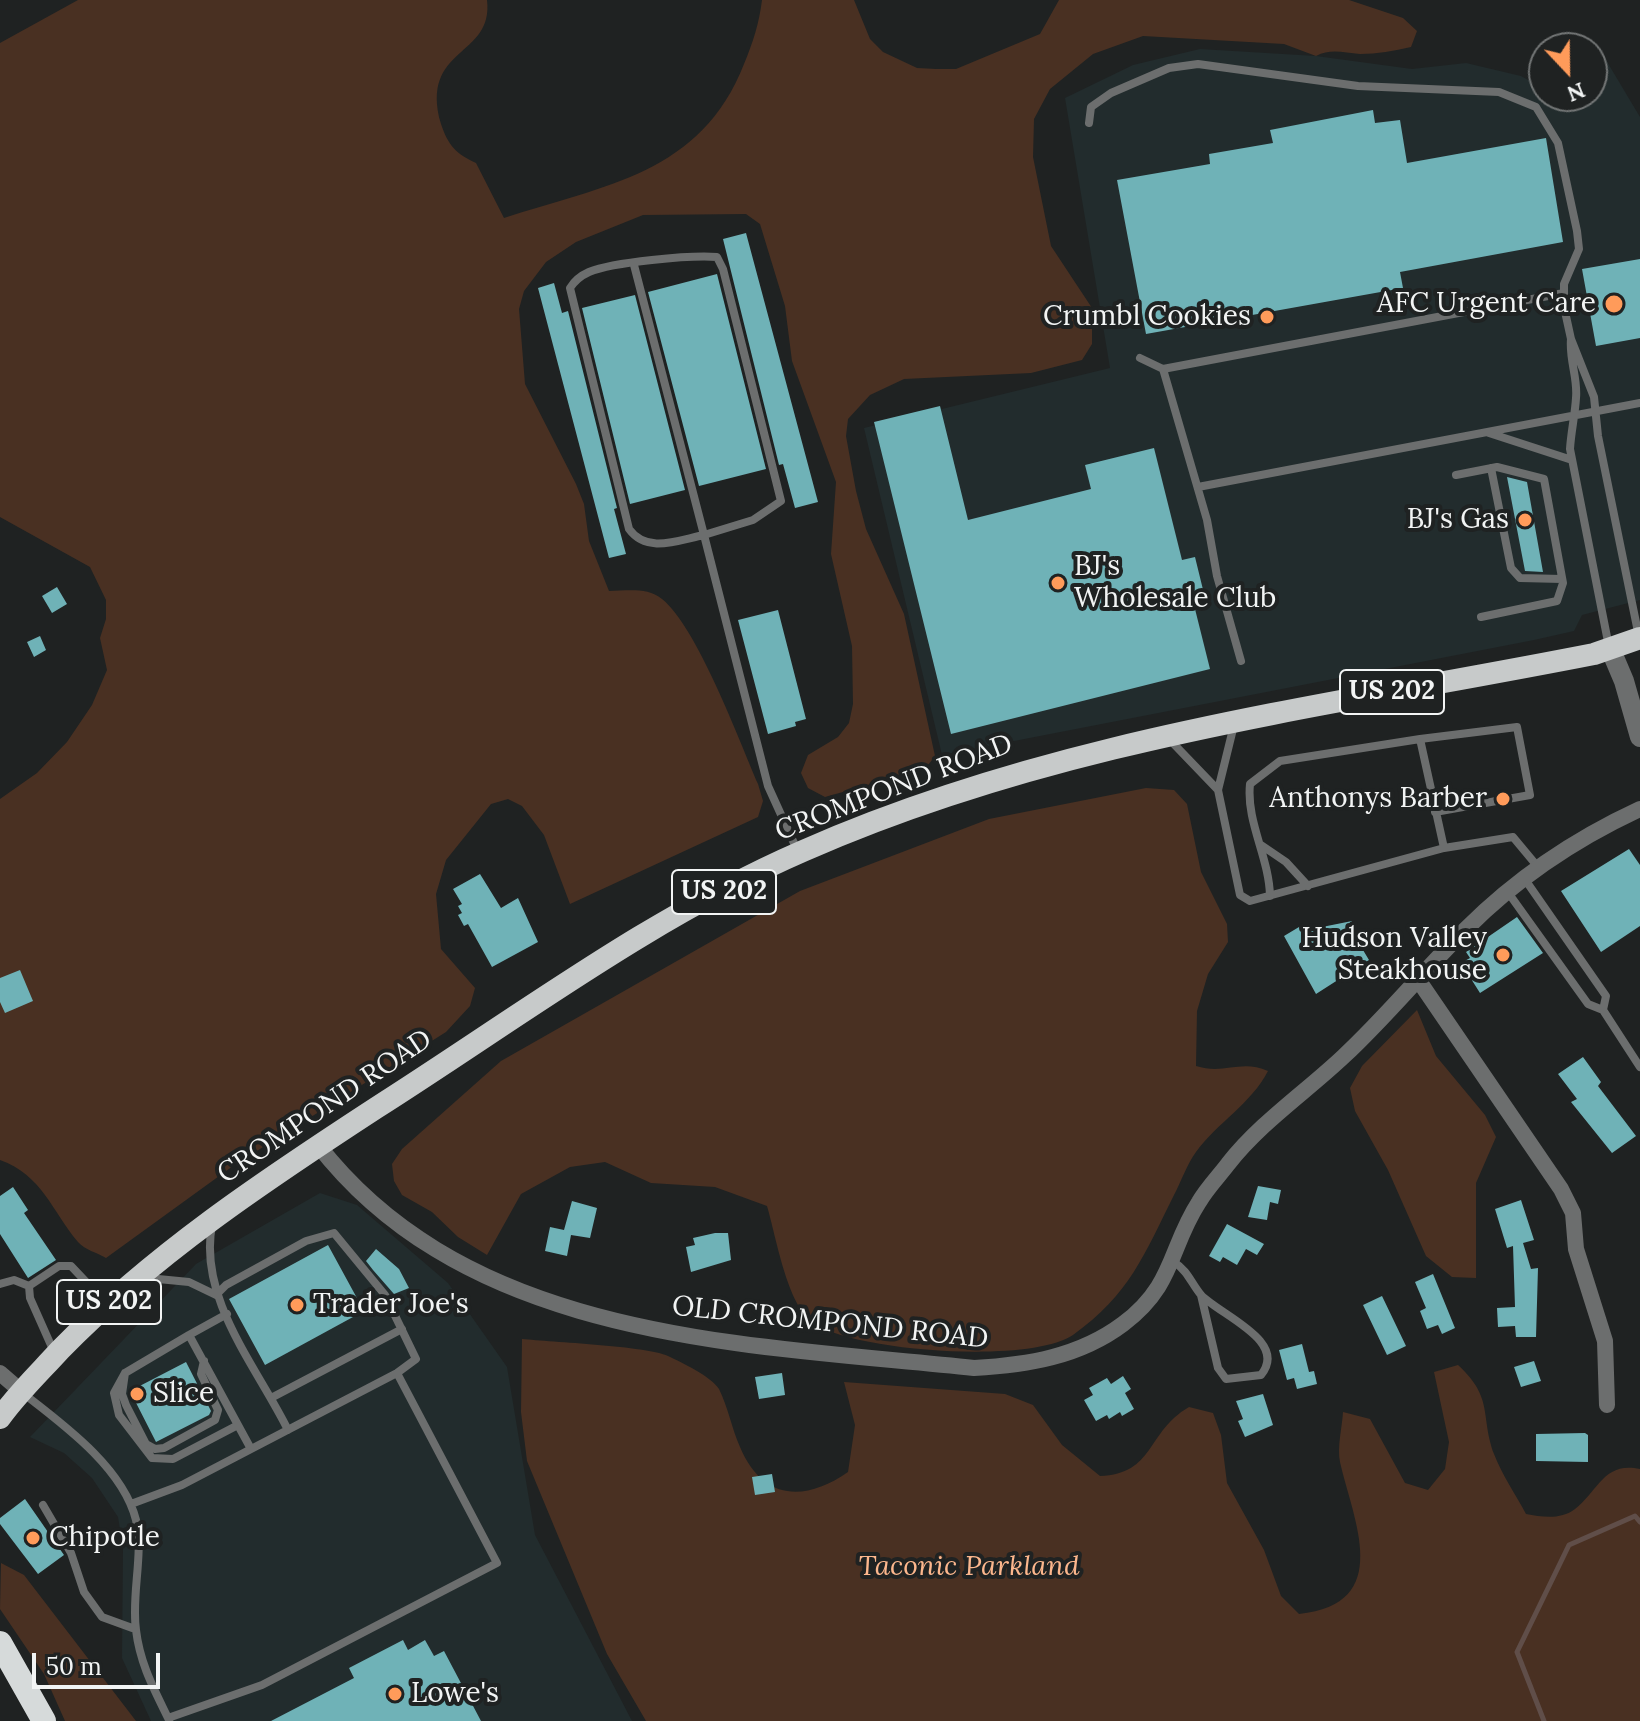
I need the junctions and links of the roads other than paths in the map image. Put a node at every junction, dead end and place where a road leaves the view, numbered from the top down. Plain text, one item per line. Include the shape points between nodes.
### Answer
1 (1089, 123) dead end
2 (634, 265) junction
3 (1564, 293) junction
4 (1571, 339) junction
5 (1140, 358) dead end
6 (1163, 369) junction
7 (1640, 403) edge
8 (1594, 411) junction
9 (1571, 417) junction
10 (1486, 432) junction
11 (1572, 460) junction
12 (1491, 468) junction
13 (1456, 475) dead end
14 (1198, 487) junction
15 (704, 535) junction
16 (1562, 579) junction
17 (1481, 617) dead end
18 (1640, 639) edge
19 (1610, 648) junction
20 (1241, 661) dead end
21 (1235, 719) junction
22 (1164, 734) junction
23 (1640, 737) edge
24 (1420, 739) junction
25 (1218, 790) junction
26 (1640, 809) edge
27 (1435, 812) junction
28 (1260, 844) junction
29 (1444, 848) junction
30 (798, 853) junction
31 (1531, 872) junction
32 (1308, 886) junction
33 (1507, 891) junction
34 (1270, 896) junction
35 (1419, 981) junction
36 (1603, 1010) junction
37 (1640, 1067) edge
38 (318, 1145) junction
39 (213, 1219) junction
40 (1174, 1262) junction
41 (135, 1279) junction
42 (0, 1284) edge
43 (29, 1286) junction
44 (216, 1295) junction
45 (1201, 1295) junction
46 (107, 1304) junction
47 (227, 1314) junction
48 (402, 1329) junction
49 (189, 1335) junction
50 (56, 1355) junction
51 (204, 1361) junction
52 (0, 1373) edge
53 (125, 1373) junction
54 (397, 1373) junction
55 (22, 1392) junction
56 (271, 1398) junction
57 (1607, 1405) dead end
58 (0, 1418) edge
59 (238, 1425) junction
60 (288, 1430) junction
61 (251, 1449) junction
62 (131, 1504) junction
63 (43, 1505) dead end
64 (135, 1629) junction
65 (0, 1643) edge
66 (168, 1719) edge
67 (44, 1721) edge

1 - 3 lane via 1091,107 1111,93 1169,68 1198,64 1358,86 1499,92 1523,100 1536,107 1558,143 1577,231 1579,249
2 - 15 lane
2 - 15 lane via 591,271 570,288 629,529 636,540 650,545
2 - 15 lane via 700,256 717,257 723,269 781,501 753,520
3 - 4 lane
3 - 6 lane
4 - 8 lane via 1585,366
4 - 9 lane via 1577,397
5 - 6 lane
6 - 14 lane
7 - 8 lane
8 - 9 lane
8 - 18 lane
9 - 10 lane
9 - 11 lane
10 - 11 lane
10 - 14 lane
11 - 19 lane
12 - 13 lane
12 - 16 lane via 1544,479
12 - 16 lane via 1511,568 1520,578
14 - 20 lane
15 - 30 lane via 768,786
16 - 17 lane via 1557,601
18 - 19 highway, CROMPOND ROAD / US 202
19 - 21 highway, CROMPOND ROAD / US 202
19 - 23 street
21 - 22 highway, CROMPOND ROAD / US 202
21 - 25 lane
22 - 25 lane
22 - 30 highway, CROMPOND ROAD / US 202 via 966,788
24 - 27 lane
24 - 27 lane via 1517,727 1530,795
24 - 28 lane via 1280,761 1250,784 1248,803
25 - 34 lane via 1240,895 1250,901
26 - 31 street, OLD CROMPOND ROAD
27 - 29 lane
28 - 32 lane
28 - 34 lane
29 - 31 lane via 1513,837
29 - 32 lane
30 - 38 highway, CROMPOND ROAD / US 202 via 598,963
31 - 33 street, OLD CROMPOND ROAD
31 - 36 lane via 1606,996
32 - 34 lane
33 - 35 street, OLD CROMPOND ROAD
33 - 36 lane via 1588,1004
35 - 40 street, OLD CROMPOND ROAD via 1236,1153 1198,1203
35 - 57 street via 1573,1213 1576,1249 1605,1341
36 - 37 lane
38 - 39 highway, CROMPOND ROAD / US 202
38 - 40 street, OLD CROMPOND ROAD via 361,1194 468,1271 676,1337 974,1368 1017,1366 1084,1347 1123,1323 1154,1294
39 - 41 highway, CROMPOND ROAD / US 202
39 - 44 lane via 208,1243
40 - 45 lane via 1186,1270
41 - 44 lane via 170,1278
41 - 46 highway, CROMPOND ROAD / US 202
42 - 43 lane via 14,1280
43 - 46 lane via 59,1266 71,1266
43 - 50 lane
44 - 47 lane
44 - 48 lane via 306,1241 334,1233 385,1295
45 - 45 lane via 1259,1339 1268,1354 1261,1375 1226,1379 1218,1368
46 - 50 highway, CROMPOND ROAD / US 202
47 - 49 lane
47 - 56 lane
48 - 54 lane via 416,1359
48 - 56 lane
49 - 51 lane
49 - 53 lane
50 - 55 highway, CROMPOND ROAD / US 202
51 - 53 lane via 201,1374 218,1410 215,1420 164,1448 146,1444 122,1394
51 - 59 lane
52 - 55 street
53 - 59 lane via 114,1403 152,1458 173,1459
54 - 60 lane
54 - 66 lane via 497,1563 262,1685
55 - 58 highway, CROMPOND ROAD / US 202
55 - 62 lane via 89,1451
56 - 60 lane
59 - 61 lane
60 - 61 lane
61 - 62 lane
62 - 64 lane via 137,1523
63 - 64 lane via 71,1553 84,1592 102,1617
64 - 66 lane via 144,1674
65 - 67 highway

